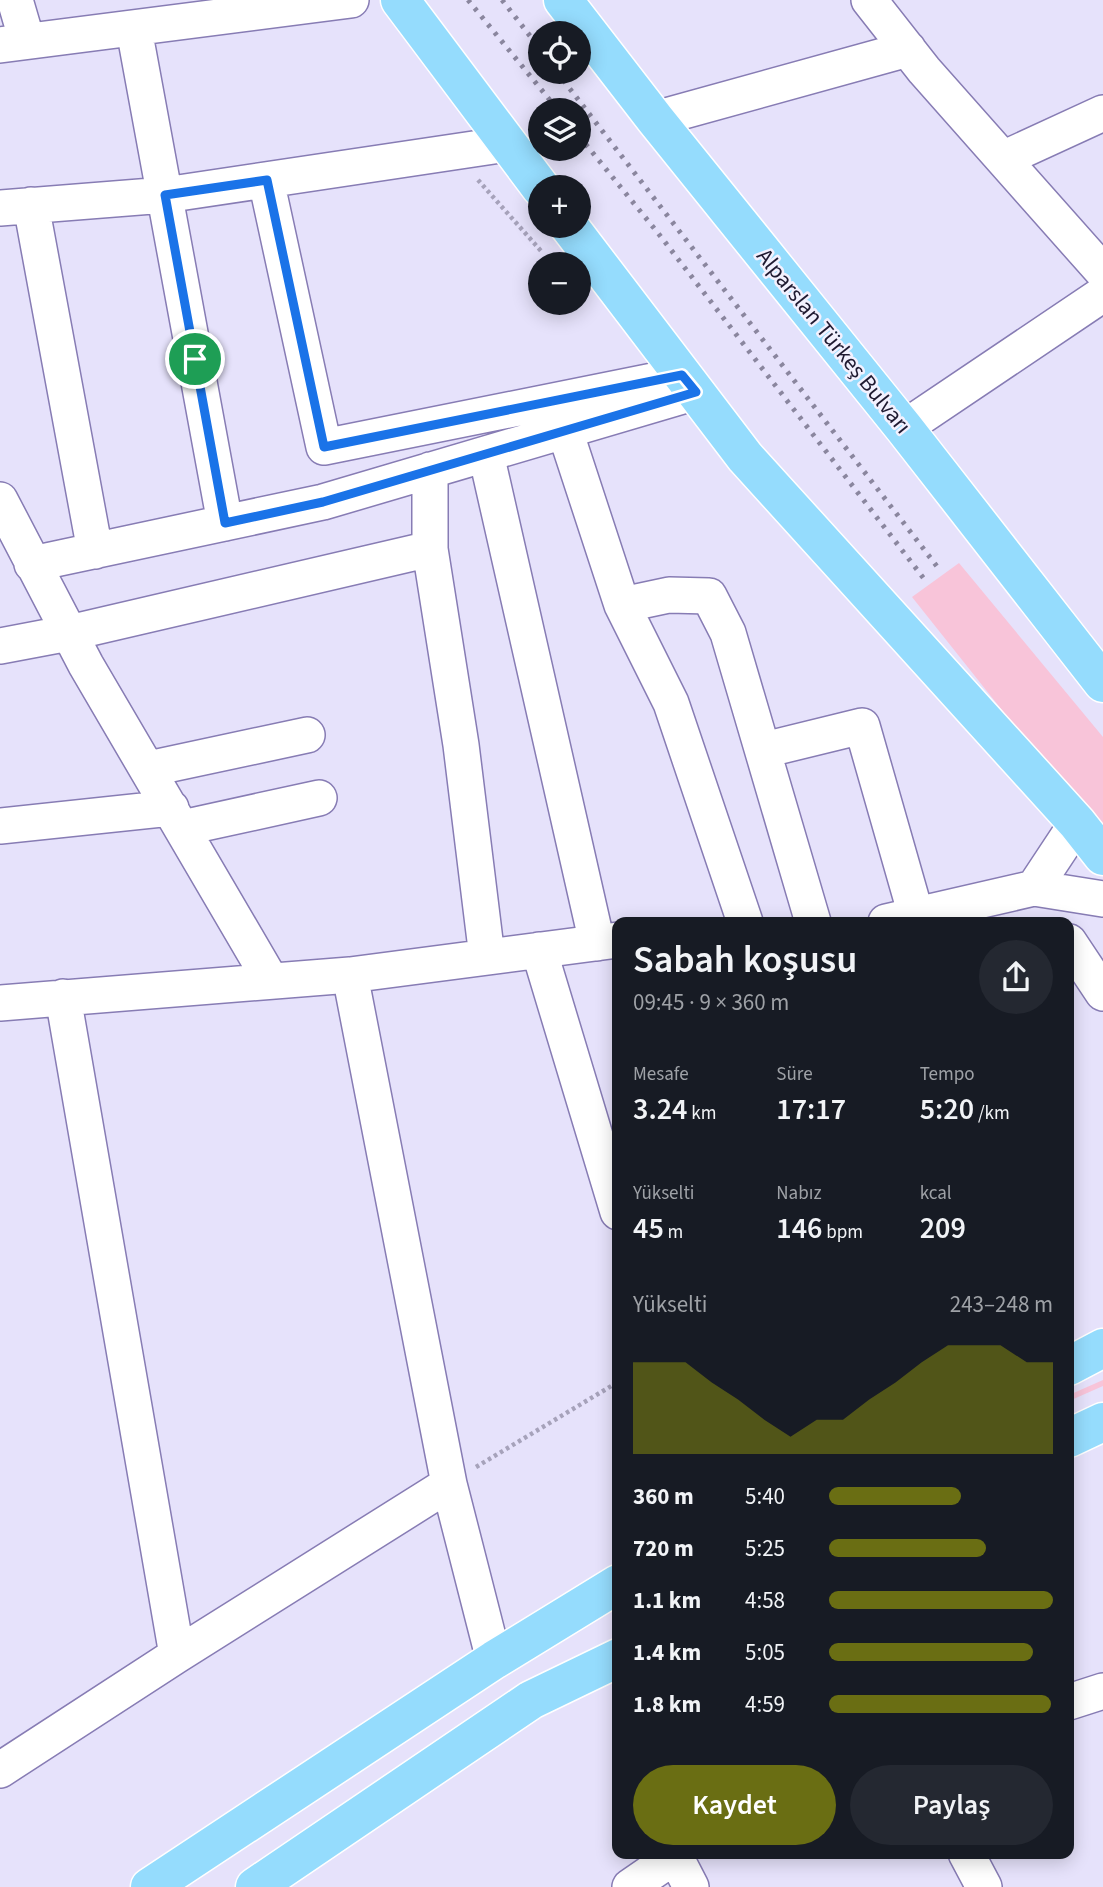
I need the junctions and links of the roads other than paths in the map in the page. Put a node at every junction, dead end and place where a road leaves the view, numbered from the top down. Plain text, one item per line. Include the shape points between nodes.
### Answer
1 (15, 0) edge
2 (351, 0) edge
3 (400, 0) edge
4 (563, 0) edge
5 (876, 1) edge
6 (134, 29) junction
7 (14, 43) edge
8 (908, 49) junction
9 (1103, 113) edge
10 (655, 119) junction
11 (507, 144) junction
12 (1003, 159) junction
13 (531, 175) edge
14 (267, 180) junction
15 (165, 195) junction
16 (16, 207) edge
17 (578, 238) edge
18 (1103, 272) edge
19 (1103, 294) edge
20 (689, 383) junction
21 (904, 428) junction
22 (565, 431) junction
23 (486, 454) junction
24 (430, 470) junction
25 (0, 500) edge
26 (225, 523) junction
27 (430, 548) junction
28 (95, 551) junction
29 (19, 559) edge
30 (622, 605) junction
31 (69, 633) junction
32 (0, 646) edge
33 (1103, 683) edge
34 (307, 735) dead end
35 (764, 750) junction
36 (148, 769) junction
37 (319, 797) dead end
38 (177, 818) junction
39 (1077, 823) junction
40 (0, 826) edge
41 (1103, 856) edge
42 (1034, 888) junction
43 (1103, 899) edge
44 (743, 917) edge
45 (812, 917) edge
46 (901, 917) edge
47 (910, 917) edge
48 (1053, 917) edge
49 (608, 942) edge
50 (539, 950) junction
51 (1074, 950) edge
52 (487, 957) junction
53 (350, 975) junction
54 (271, 981) junction
55 (1103, 993) edge
56 (63, 998) junction
57 (0, 1003) edge
58 (612, 1192) edge
59 (1103, 1348) edge
60 (1074, 1363) edge
61 (1103, 1422) edge
62 (1074, 1436) edge
63 (449, 1484) junction
64 (612, 1588) edge
65 (177, 1655) junction
66 (494, 1660) junction
67 (612, 1661) edge
68 (1103, 1691) edge
69 (1074, 1700) edge
70 (0, 1770) edge
71 (671, 1859) edge
72 (677, 1859) edge
73 (969, 1859) edge
74 (150, 1887) edge
75 (255, 1887) edge
76 (630, 1887) edge
77 (691, 1887) edge
78 (984, 1887) edge

1 - 7 street
2 - 6 street
3 - 11 main road
4 - 10 main road, Alparslan Türkeş Bulvarı
5 - 8 street
6 - 7 street
6 - 15 street
8 - 10 street
8 - 12 street
9 - 12 street
10 - 21 main road, Alparslan Türkeş Bulvarı
11 - 13 main road
11 - 14 street
12 - 18 street
14 - 15 street
14 - 20 street via 324,447
15 - 16 street
15 - 26 street
16 - 28 street
17 - 20 main road
19 - 21 street
20 - 22 street
20 - 39 main road via 745,457
21 - 33 main road, Alparslan Türkeş Bulvarı
22 - 23 street
22 - 30 street
23 - 24 street
23 - 49 street
24 - 26 street via 323,502
24 - 27 street
25 - 29 street
26 - 28 street
27 - 31 street
27 - 52 street via 461,744
28 - 29 street
29 - 31 street
30 - 35 street via 669,594 709,596 728,633
30 - 44 street via 671,703
31 - 32 street
31 - 36 street
34 - 36 street
35 - 45 street
35 - 46 street via 862,726
36 - 38 street
37 - 38 street
38 - 40 street
38 - 54 street
39 - 41 main road
39 - 42 street
42 - 43 street
42 - 47 street
42 - 48 street
49 - 50 street
50 - 52 street
50 - 58 street
51 - 55 street
52 - 53 street
53 - 54 street
53 - 63 street
54 - 56 street
56 - 57 street
56 - 65 street
59 - 60 main road
61 - 62 main road
63 - 65 street
63 - 66 street
64 - 66 main road
65 - 70 street
66 - 74 main road
67 - 75 main road via 531,1700
68 - 69 street
71 - 76 street
72 - 77 street
73 - 78 street

